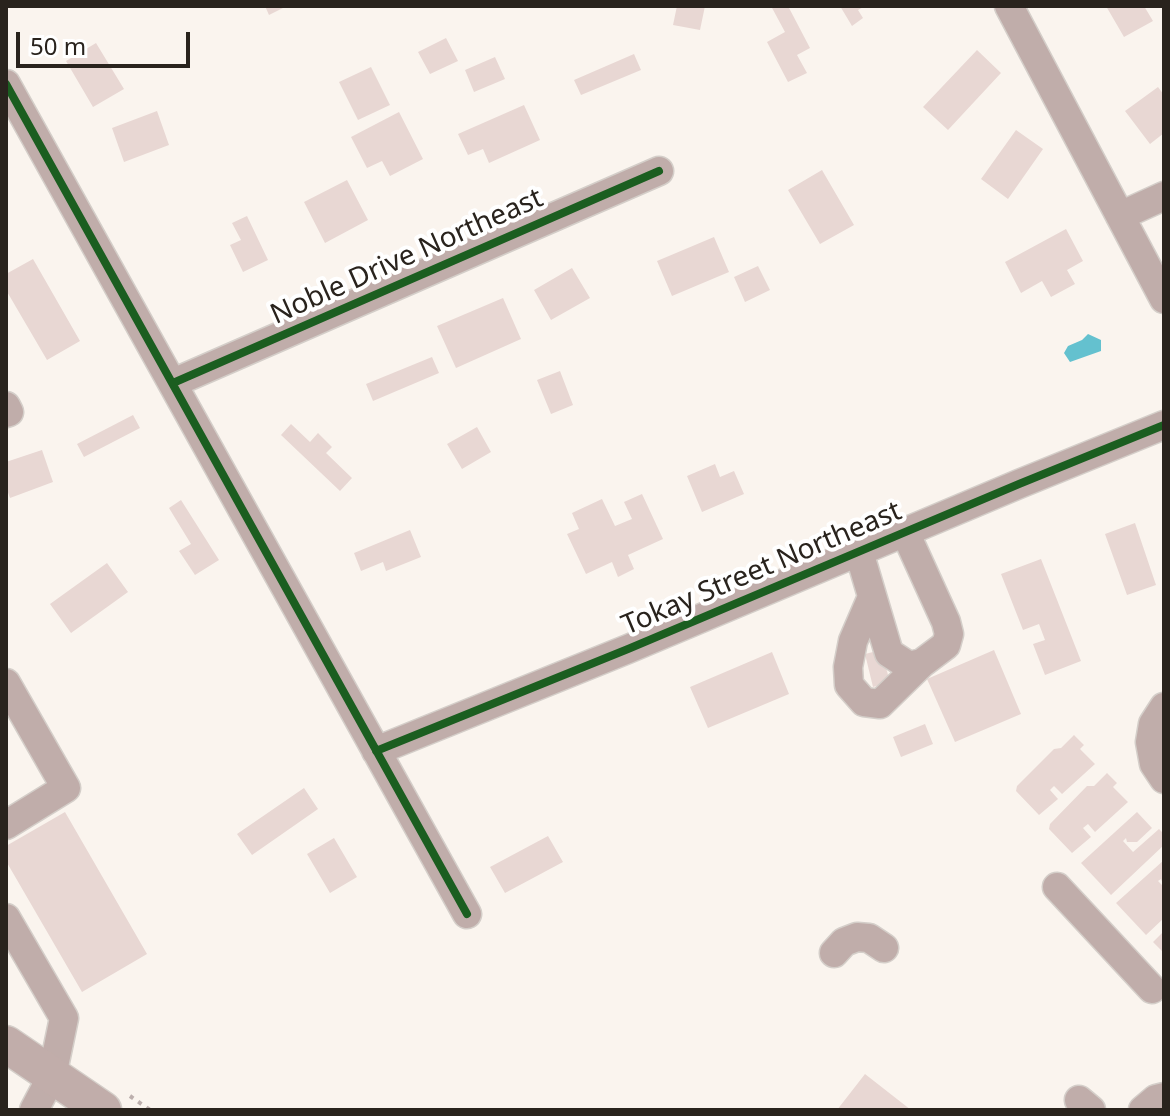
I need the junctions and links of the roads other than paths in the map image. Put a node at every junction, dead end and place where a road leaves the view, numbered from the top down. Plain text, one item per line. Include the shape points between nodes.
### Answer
1 (1009, 6) edge
2 (6, 84) edge
3 (659, 171) dead end
4 (1164, 196) edge
5 (1120, 216) junction
6 (1164, 299) edge
7 (173, 383) junction
8 (6, 406) edge
9 (6, 413) edge
10 (1164, 425) edge
11 (905, 532) junction
12 (859, 552) junction
13 (872, 597) junction
14 (922, 663) junction
15 (6, 683) edge
16 (1164, 707) edge
17 (376, 751) junction
18 (1164, 779) edge
19 (6, 825) edge
20 (1057, 887) dead end
21 (467, 914) dead end
22 (6, 918) edge
23 (884, 948) dead end
24 (834, 953) dead end
25 (1152, 989) dead end
26 (6, 1044) edge
27 (52, 1076) junction
28 (1164, 1097) edge
29 (34, 1110) edge
30 (103, 1110) edge
31 (1143, 1110) edge

1 - 5 street
2 - 7 street
3 - 7 street, Noble Drive Northeast
4 - 5 street
5 - 6 street
7 - 17 street
8 - 9 street
10 - 11 street, Tokay Street Northeast
11 - 12 street, Tokay Street Northeast
11 - 14 street via 949,634 946,645
12 - 13 street
12 - 17 street, Tokay Street Northeast
13 - 14 street via 889,653 909,666
13 - 14 street via 853,641 849,685 864,702 880,704
15 - 19 street via 66,788
16 - 18 street via 1150,742 1154,764
17 - 21 street
20 - 25 street
22 - 27 street via 64,1018
23 - 24 street via 857,937
26 - 27 main road
27 - 29 street
27 - 30 main road
28 - 31 street

